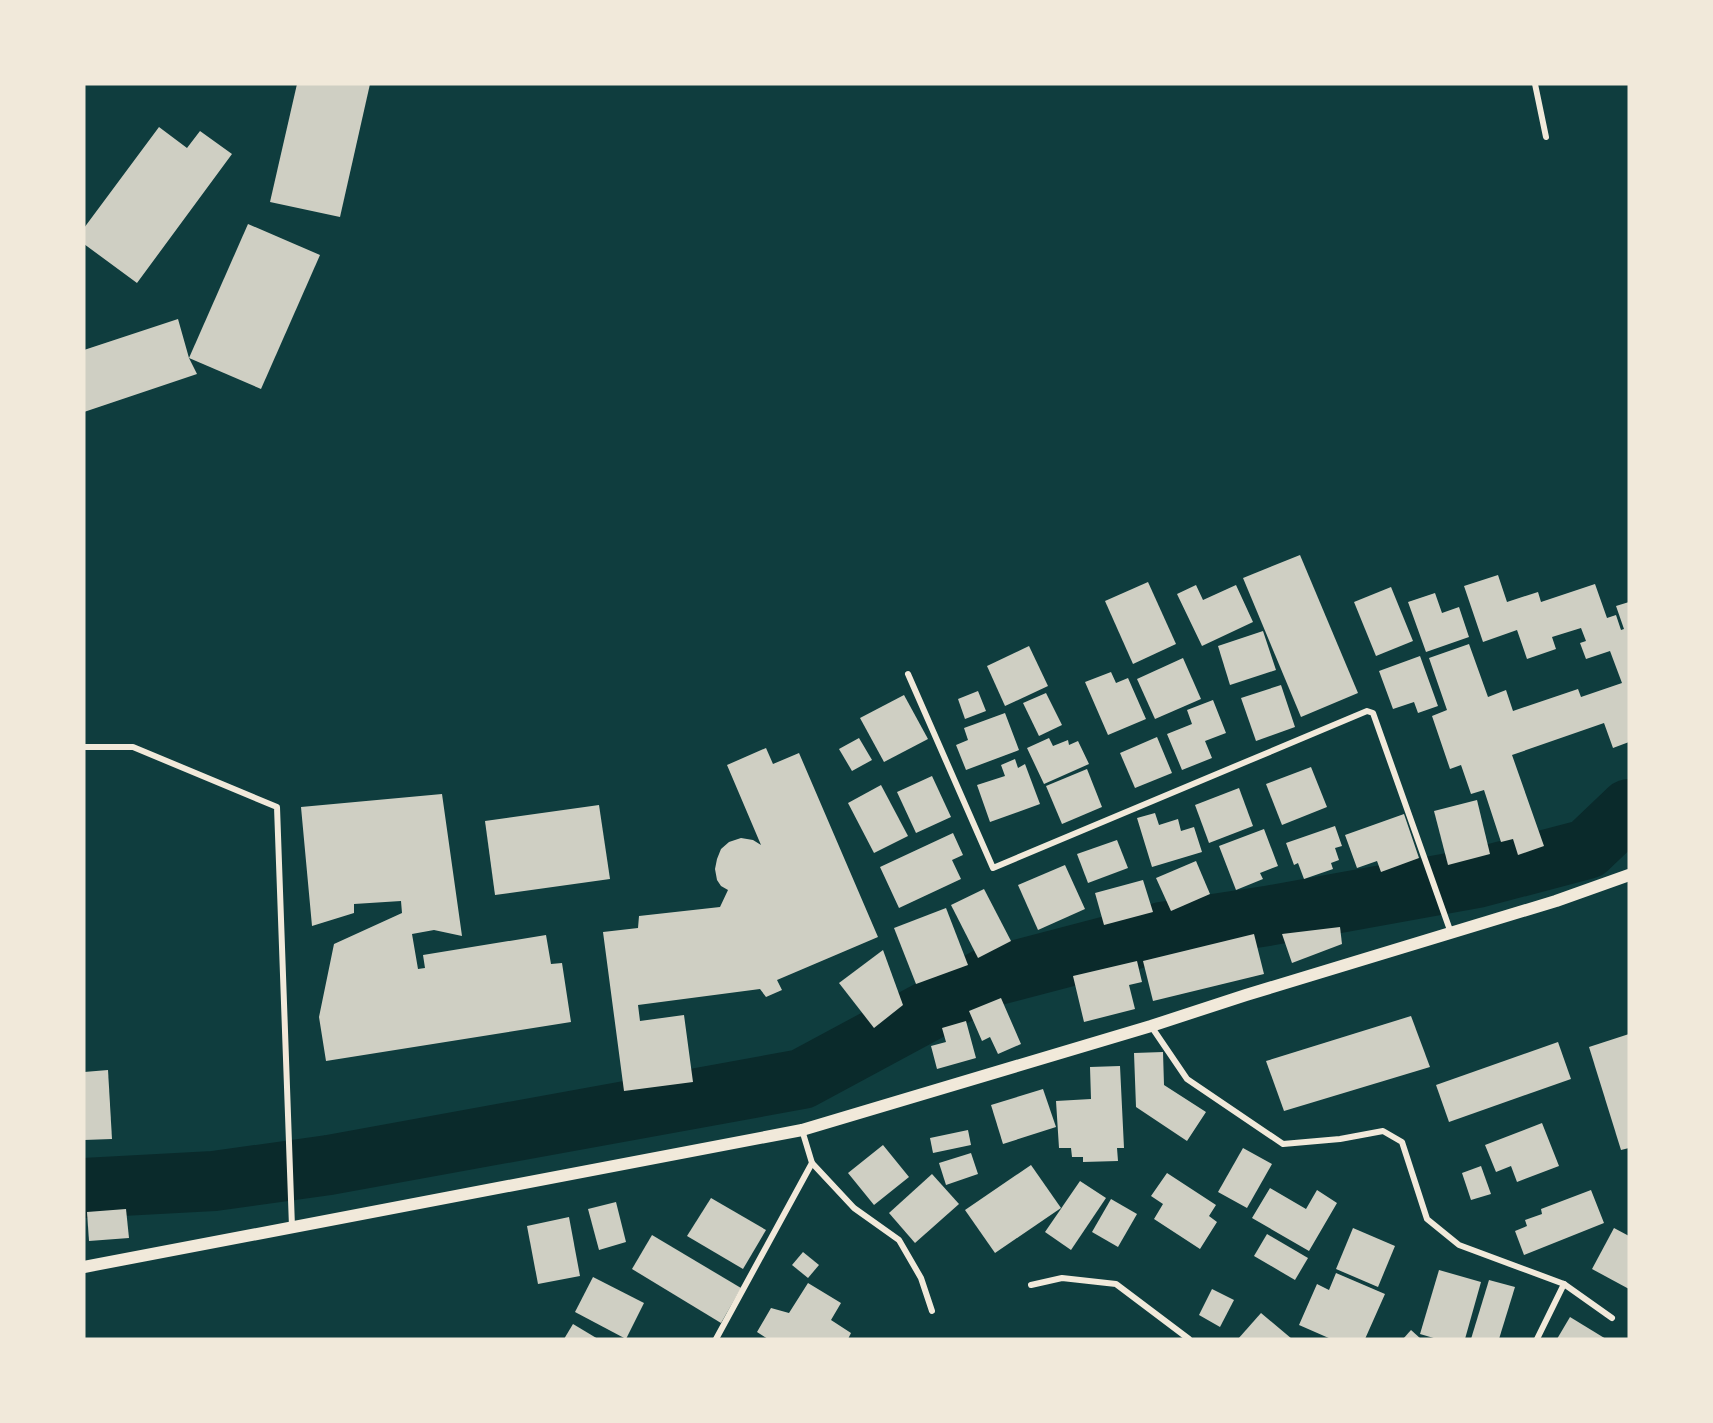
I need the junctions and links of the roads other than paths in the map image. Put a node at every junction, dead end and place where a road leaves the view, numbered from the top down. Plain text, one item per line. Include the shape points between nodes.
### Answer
1 (1535, 84) edge
2 (1546, 137) dead end
3 (908, 674) dead end
4 (84, 747) edge
5 (1629, 875) edge
6 (1451, 933) junction
7 (1150, 1026) junction
8 (802, 1130) junction
9 (812, 1163) junction
10 (292, 1227) junction
11 (84, 1267) edge
12 (1564, 1284) junction
13 (1031, 1285) dead end
14 (932, 1311) dead end
15 (1612, 1317) dead end
16 (716, 1339) edge
17 (1189, 1339) edge
18 (1537, 1339) edge

1 - 2 street
3 - 6 street via 993,867 1367,711 1373,713
4 - 10 street via 133,747 277,807
5 - 6 main road
6 - 7 main road
7 - 8 main road
7 - 12 street via 1187,1079 1283,1144 1383,1131 1402,1142 1427,1219 1459,1245
8 - 9 street
8 - 10 main road
9 - 14 street via 854,1208 899,1240 921,1278
9 - 16 street
10 - 11 main road
12 - 15 street
12 - 18 street
13 - 17 street via 1062,1278 1116,1284

